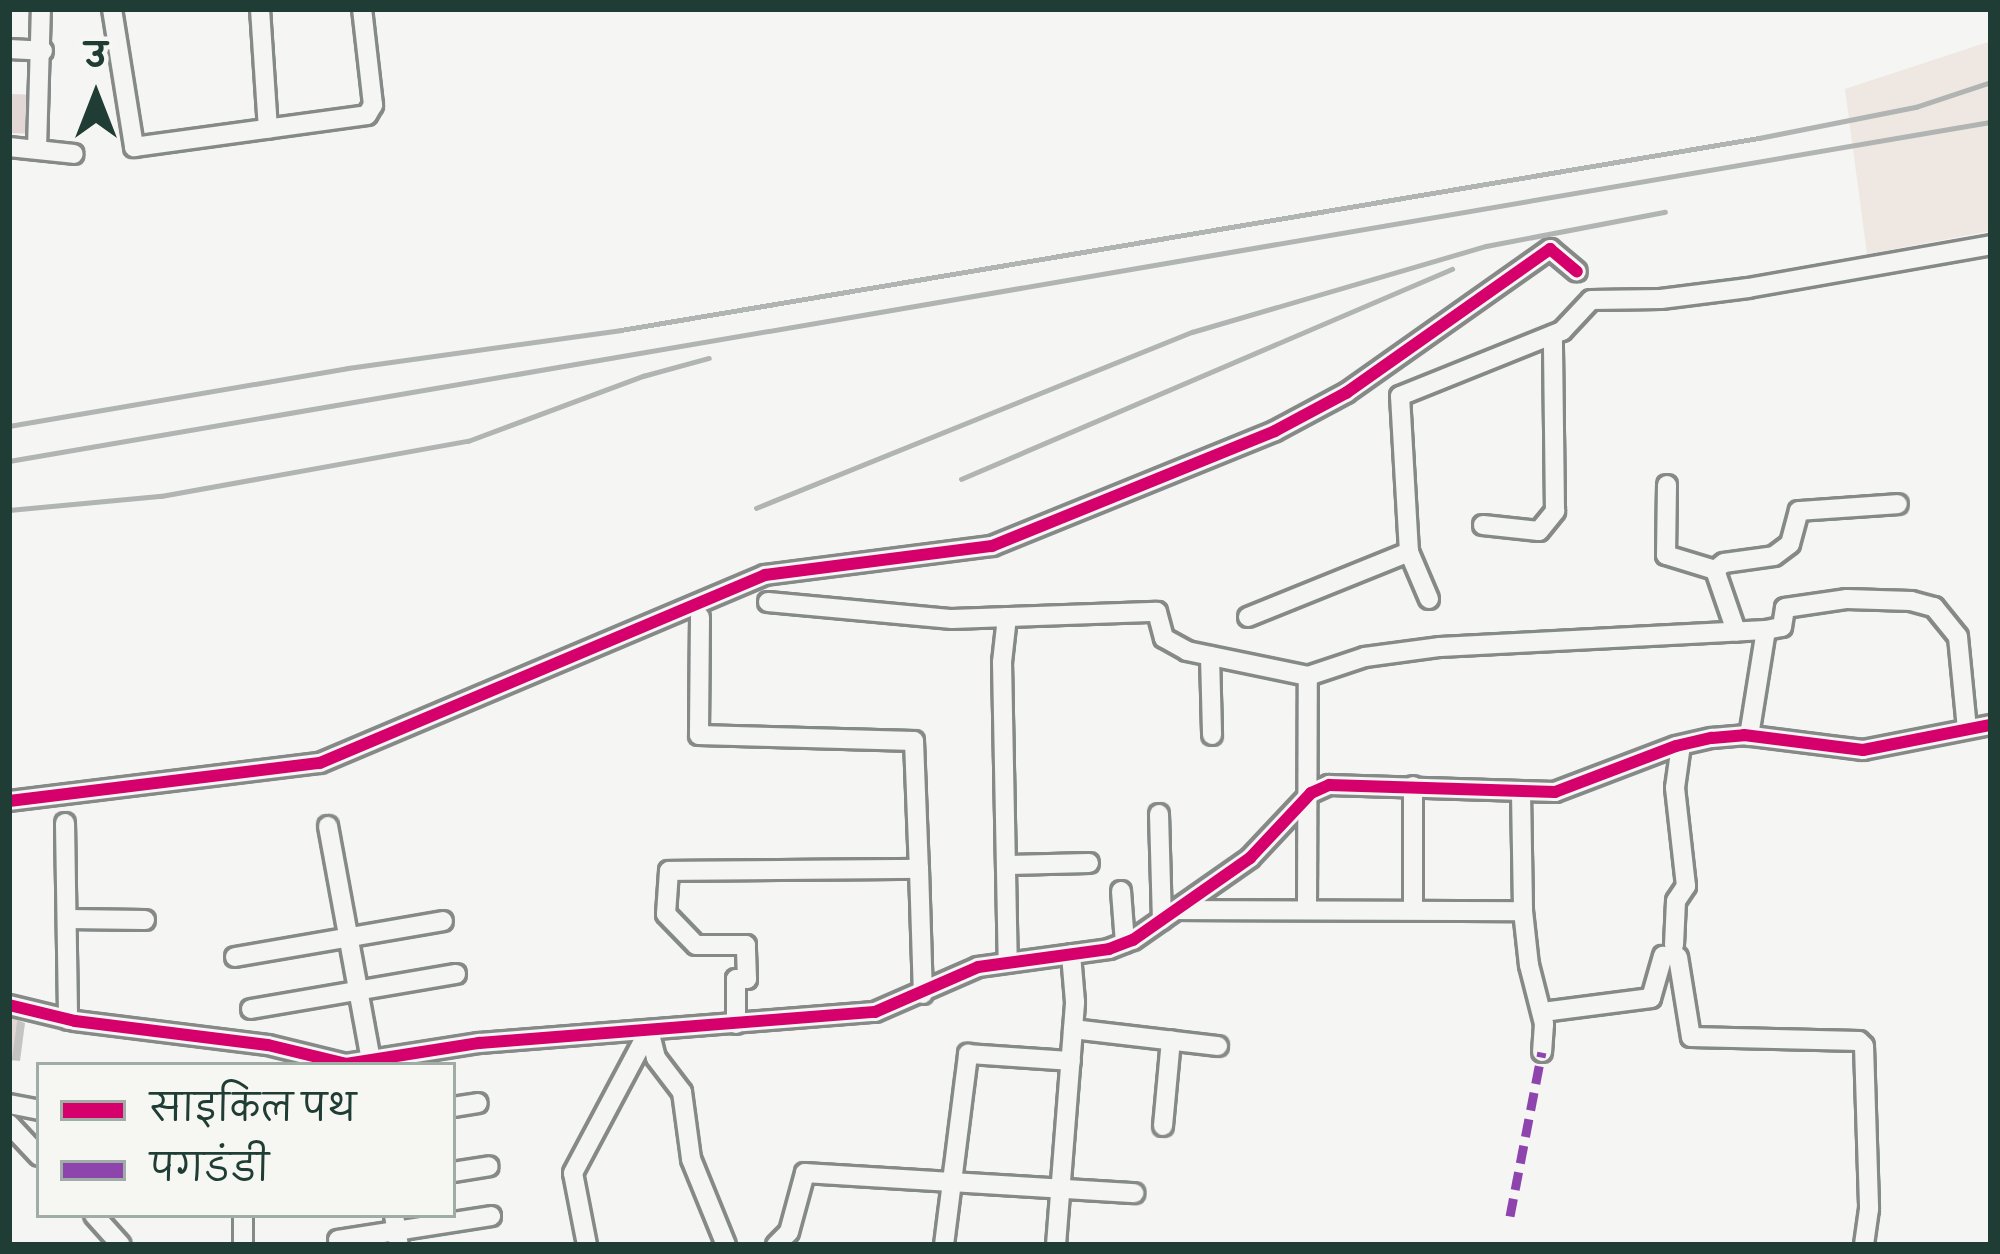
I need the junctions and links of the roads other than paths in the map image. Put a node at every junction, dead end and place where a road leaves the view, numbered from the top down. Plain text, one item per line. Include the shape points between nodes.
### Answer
1 (41, 9) edge
2 (112, 9) edge
3 (260, 9) edge
4 (362, 9) edge
5 (9, 49) edge
6 (43, 51) junction
7 (268, 129) junction
8 (9, 147) edge
9 (37, 149) junction
10 (74, 154) dead end
11 (1991, 244) edge
12 (1576, 272) dead end
13 (1553, 335) junction
14 (1667, 485) dead end
15 (1898, 504) dead end
16 (1483, 526) dead end
17 (1409, 552) junction
18 (1715, 570) junction
19 (1429, 599) dead end
20 (767, 602) dead end
21 (700, 616) dead end
22 (1007, 617) junction
23 (1248, 617) dead end
24 (1766, 630) junction
25 (1736, 631) junction
26 (1210, 656) junction
27 (1308, 676) junction
28 (1991, 725) edge
29 (1967, 728) junction
30 (1211, 735) dead end
31 (1749, 736) junction
32 (1681, 745) junction
33 (1413, 786) junction
34 (1521, 794) junction
35 (1306, 799) junction
36 (9, 801) edge
37 (1159, 814) dead end
38 (65, 823) dead end
39 (328, 826) dead end
40 (1089, 863) dead end
41 (1009, 865) junction
42 (919, 869) junction
43 (1121, 891) dead end
44 (1306, 909) junction
45 (1413, 909) junction
46 (1523, 910) junction
47 (1170, 915) junction
48 (67, 919) junction
49 (145, 920) dead end
50 (442, 921) dead end
51 (349, 938) junction
52 (1126, 943) junction
53 (1672, 953) junction
54 (1071, 954) junction
55 (235, 957) dead end
56 (1008, 962) junction
57 (456, 974) dead end
58 (358, 991) junction
59 (923, 994) junction
60 (9, 1005) edge
61 (251, 1009) dead end
62 (1543, 1012) junction
63 (68, 1019) junction
64 (736, 1024) junction
65 (1073, 1029) junction
66 (649, 1030) junction
67 (1171, 1040) junction
68 (1218, 1046) dead end
69 (1542, 1052) dead end
70 (266, 1055) edge
71 (1071, 1061) junction
72 (328, 1062) edge
73 (372, 1062) edge
74 (382, 1062) edge
75 (478, 1103) dead end
76 (456, 1107) edge
77 (9, 1124) edge
78 (1163, 1126) dead end
79 (36, 1153) edge
80 (488, 1166) dead end
81 (456, 1171) edge
82 (952, 1182) junction
83 (1061, 1186) junction
84 (1134, 1193) dead end
85 (491, 1216) dead end
86 (97, 1218) edge
87 (396, 1230) edge
88 (338, 1240) dead end
89 (122, 1245) edge
90 (586, 1245) edge
91 (726, 1245) edge
92 (776, 1245) edge
93 (944, 1245) edge
94 (1056, 1245) edge
95 (1864, 1245) edge

1 - 6 street
2 - 7 street via 134,147
3 - 7 street
4 - 7 street via 373,105 367,115
5 - 6 street
6 - 9 street
8 - 9 street
9 - 10 street
11 - 13 street via 1748,288 1591,300
12 - 36 street via 1550,249 1346,394 992,546 765,575 320,764
13 - 16 street via 1556,512 1539,531
13 - 17 street via 1400,397
14 - 18 street via 1666,555
15 - 18 street via 1799,511 1790,544 1774,556
17 - 19 street
17 - 23 street
18 - 25 street
20 - 22 street
21 - 42 street via 700,736 914,741
22 - 26 street via 1157,612 1164,638
22 - 41 street
24 - 25 street
24 - 29 street via 1782,627 1785,608 1847,599 1934,607 1964,655
24 - 31 street
25 - 27 street via 1440,647 1365,657
26 - 27 street
26 - 30 street
27 - 35 street
28 - 29 street
29 - 31 street via 1863,750
31 - 32 street
32 - 34 street via 1582,784
32 - 53 street via 1676,788 1686,886 1676,901
33 - 34 street
33 - 35 street via 1329,784
33 - 45 street
34 - 46 street
35 - 44 street
35 - 47 street via 1250,858
37 - 47 street
38 - 48 street
39 - 51 street
40 - 41 street
41 - 56 street
42 - 59 street
42 - 64 street via 669,871 666,914 696,945 746,945
43 - 52 street
44 - 45 street
44 - 47 street
45 - 46 street
46 - 62 street
47 - 52 street
48 - 49 street
48 - 63 street
50 - 51 street
51 - 55 street
51 - 58 street
52 - 54 street
53 - 62 street via 1651,998
53 - 95 street via 1691,1037 1864,1046
54 - 56 street
54 - 65 street
56 - 59 street
57 - 58 street
58 - 61 street
58 - 73 street
59 - 64 street via 875,1012
60 - 63 street
62 - 69 street
63 - 70 street
64 - 66 street
65 - 67 street
65 - 71 street
66 - 74 street via 479,1042
66 - 90 street via 573,1173
66 - 91 street via 656,1058 682,1092 692,1159
67 - 68 street
67 - 78 street
70 - 72 street
71 - 82 street via 968,1054
71 - 83 street
75 - 76 street
77 - 79 street
80 - 81 street
82 - 83 street
82 - 92 street via 805,1173 789,1232
82 - 93 street
83 - 84 street
83 - 94 street
85 - 87 street
86 - 89 street
87 - 88 street

